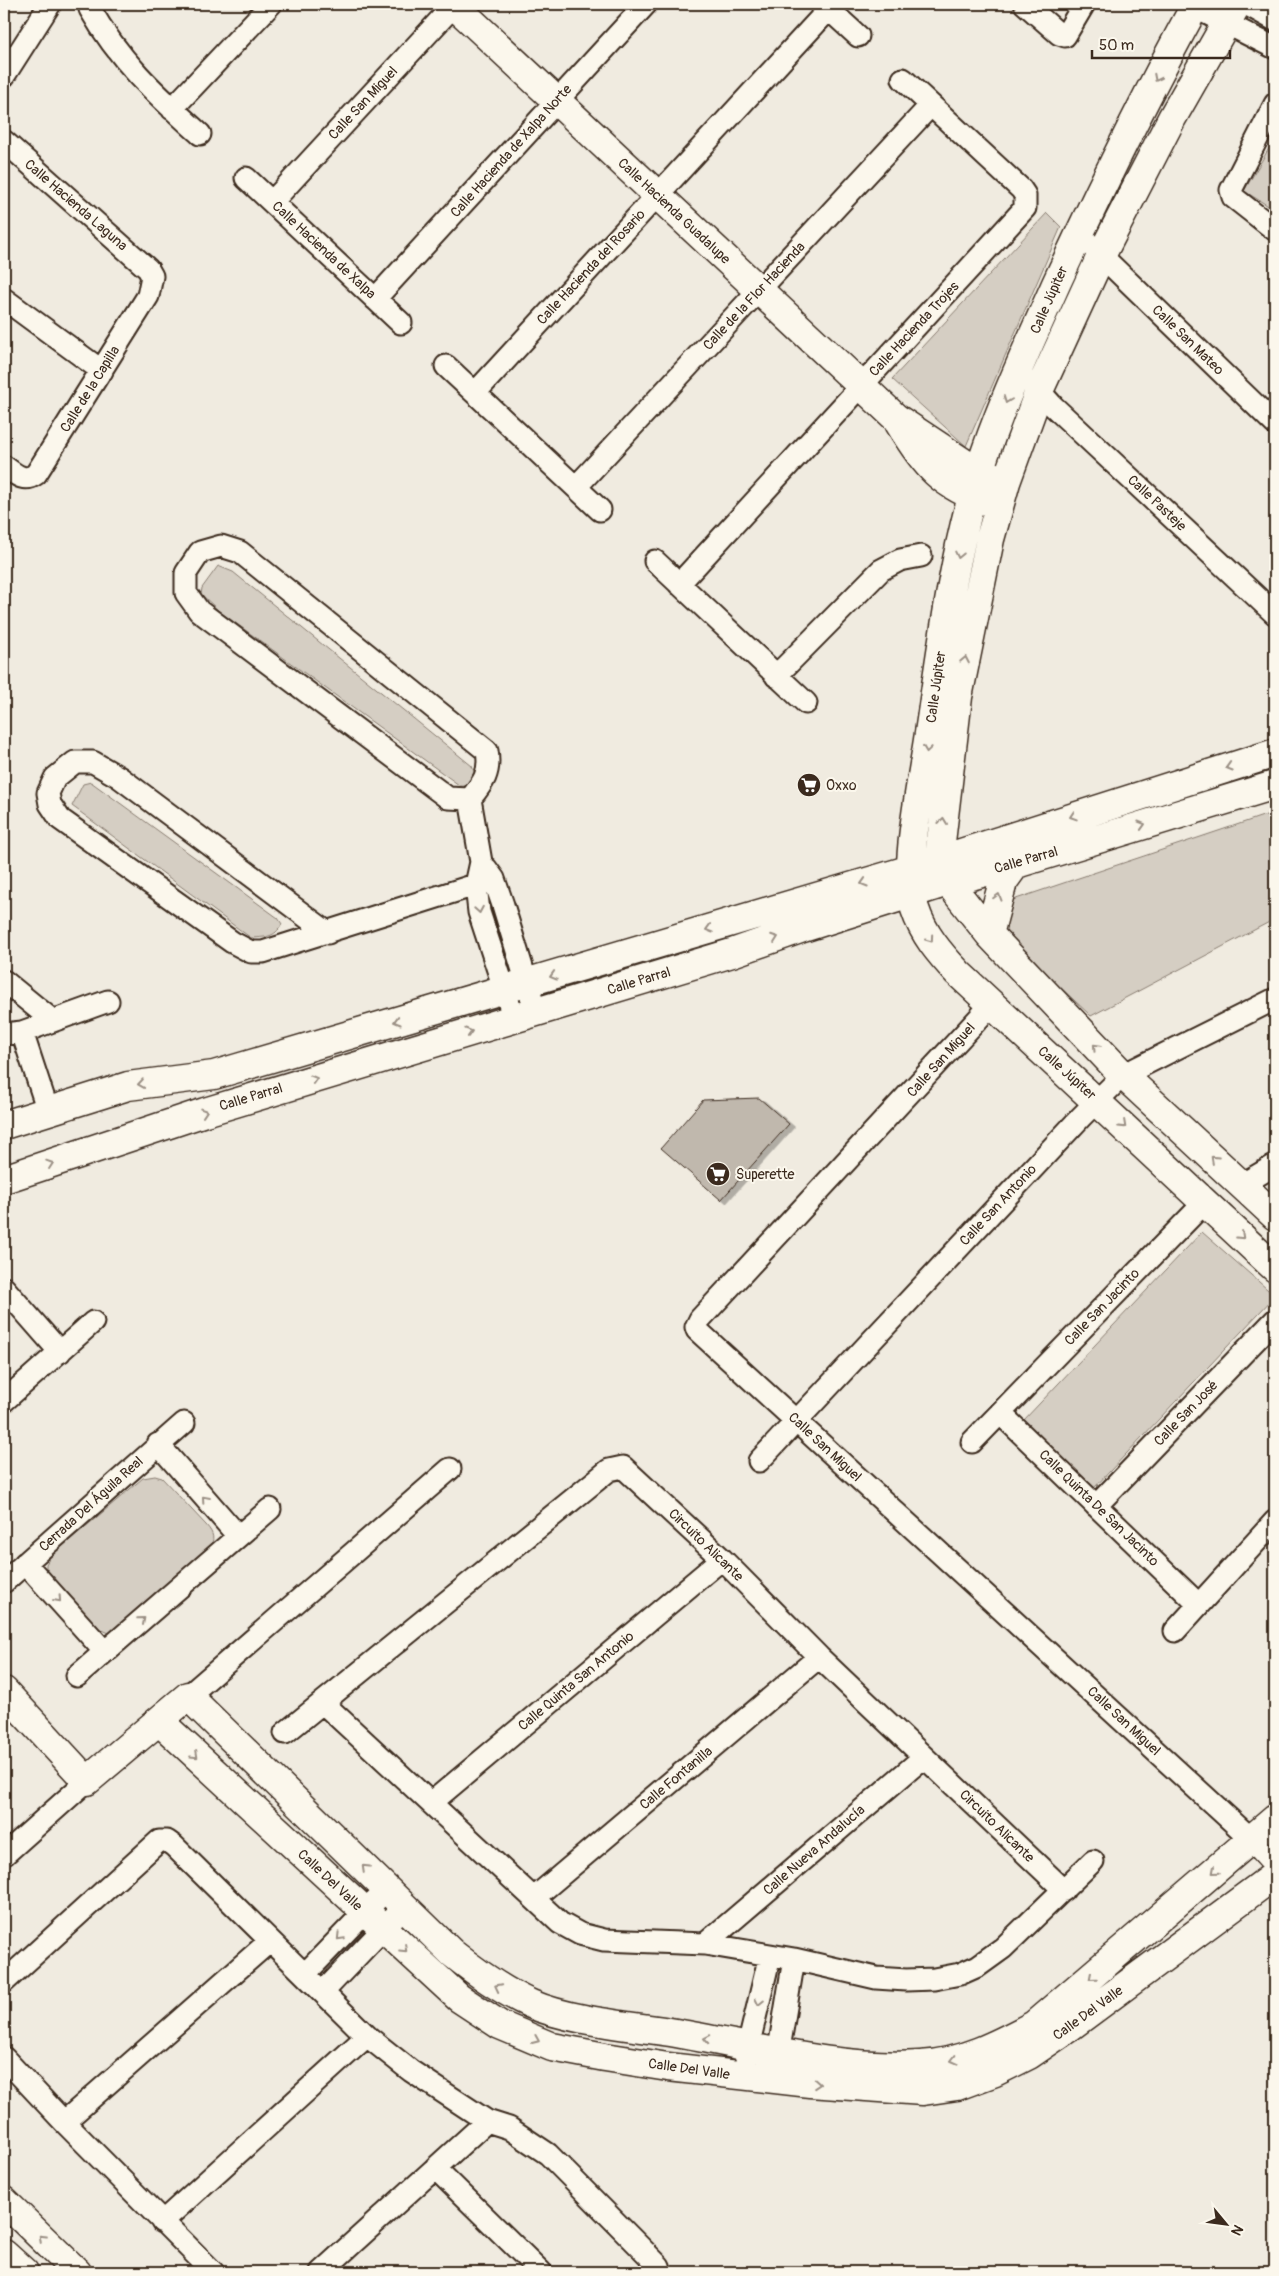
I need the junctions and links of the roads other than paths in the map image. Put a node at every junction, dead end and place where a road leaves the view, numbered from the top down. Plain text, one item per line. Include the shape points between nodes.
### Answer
1 (50, 4) edge
2 (271, 4) edge
3 (454, 4) edge
4 (646, 4) edge
5 (1026, 4) edge
6 (1084, 4) edge
7 (1246, 4) edge
8 (1195, 5) edge
9 (826, 6) edge
10 (90, 9) dead end
11 (1232, 13) edge
12 (1275, 20) edge
13 (858, 36) dead end
14 (1275, 48) edge
15 (4, 76) edge
16 (904, 79) dead end
17 (557, 101) junction
18 (1275, 104) edge
19 (931, 105) junction
20 (172, 109) junction
21 (200, 134) dead end
22 (4, 141) edge
23 (246, 178) dead end
24 (657, 195) junction
25 (272, 202) junction
26 (1275, 230) edge
27 (1079, 234) junction
28 (1101, 256) junction
29 (148, 268) joint
30 (759, 290) junction
31 (4, 299) edge
32 (376, 299) junction
33 (401, 323) dead end
34 (446, 366) dead end
35 (1019, 368) junction
36 (102, 371) junction
37 (862, 386) junction
38 (1039, 391) junction
39 (475, 393) junction
40 (1275, 424) edge
41 (4, 466) edge
42 (976, 484) junction
43 (576, 487) junction
44 (1002, 494) junction
45 (600, 510) dead end
46 (921, 556) dead end
47 (655, 561) dead end
48 (679, 584) junction
49 (1275, 614) edge
50 (776, 676) junction
51 (806, 703) dead end
52 (1275, 753) edge
53 (1275, 785) edge
54 (470, 799) junction
55 (1016, 864) junction
56 (943, 871) junction
57 (485, 882) junction
58 (911, 882) junction
59 (328, 933) junction
60 (989, 934) junction
61 (4, 981) edge
62 (516, 986) junction
63 (1275, 999) edge
64 (108, 1001) dead end
65 (992, 1005) junction
66 (525, 1016) junction
67 (53, 1021) junction
68 (13, 1033) edge
69 (1123, 1076) junction
70 (1098, 1101) junction
71 (48, 1111) junction
72 (4, 1125) edge
73 (1275, 1165) edge
74 (4, 1179) edge
75 (1241, 1185) junction
76 (1205, 1202) junction
77 (1275, 1216) edge
78 (1275, 1268) edge
79 (4, 1288) edge
80 (1275, 1320) edge
81 (93, 1322) dead end
82 (60, 1352) junction
83 (4, 1401) edge
84 (1000, 1413) junction
85 (797, 1421) junction
86 (184, 1423) dead end
87 (972, 1442) dead end
88 (158, 1444) junction
89 (759, 1461) dead end
90 (450, 1469) dead end
91 (1096, 1506) junction
92 (270, 1509) dead end
93 (1275, 1521) edge
94 (238, 1536) junction
95 (722, 1559) junction
96 (25, 1563) junction
97 (4, 1582) edge
98 (1198, 1604) junction
99 (1175, 1631) dead end
100 (106, 1652) junction
101 (819, 1657) junction
102 (77, 1676) dead end
103 (4, 1691) edge
104 (188, 1696) junction
105 (322, 1703) junction
106 (159, 1722) junction
107 (284, 1732) dead end
108 (924, 1756) junction
109 (87, 1781) junction
110 (431, 1803) junction
111 (1275, 1819) edge
112 (1252, 1840) junction
113 (4, 1854) edge
114 (1093, 1861) dead end
115 (1275, 1866) edge
116 (1275, 1875) edge
117 (1064, 1890) junction
118 (395, 1898) junction
119 (534, 1898) junction
120 (373, 1920) junction
121 (270, 1941) junction
122 (705, 1944) junction
123 (770, 1955) junction
124 (794, 1959) junction
125 (305, 1974) junction
126 (4, 1982) edge
127 (322, 1992) junction
128 (368, 2036) junction
129 (748, 2047) junction
130 (778, 2053) junction
131 (4, 2058) edge
132 (744, 2076) junction
133 (774, 2080) junction
134 (487, 2121) junction
135 (64, 2122) junction
136 (435, 2168) junction
137 (4, 2201) edge
138 (162, 2222) junction
139 (4, 2254) edge
140 (331, 2269) edge
141 (24, 2272) edge
142 (77, 2272) edge
143 (213, 2272) edge
144 (541, 2272) edge
145 (661, 2272) edge

1 - 15 street
2 - 20 street
3 - 17 street, Calle Hacienda Guadalupe
3 - 25 street, Calle San Miguel
4 - 17 street, Calle Hacienda de Xalpa Norte
5 - 6 street via 1065,36
7 - 12 street
8 - 11 street
8 -> 27 street, Calle Júpiter
9 - 13 street
9 - 24 street, Calle Hacienda del Rosario
10 - 20 street via 105,35 135,73
11 - 14 street
11 - 28 street, Calle Júpiter via 1172,118
16 - 19 street, Calle Hacienda Trojes
17 - 24 street, Calle Hacienda Guadalupe
17 - 32 street, Calle Hacienda de Xalpa Norte
18 - 26 street via 1231,190 1233,197
19 - 30 street, Calle de la Flor Hacienda
19 - 37 street, Calle Hacienda Trojes via 1021,189 1026,195 1025,208
20 - 21 street
22 - 29 street, Calle Hacienda Laguna
23 - 25 street, Calle Hacienda de Xalpa
24 - 30 street, Calle Hacienda Guadalupe
24 - 39 street, Calle Hacienda del Rosario
25 - 32 street, Calle Hacienda de Xalpa
27 - 28 street, Calle San Mateo
27 - 35 street, Calle Júpiter
28 - 38 street, Calle Júpiter
28 - 40 street, Calle San Mateo
29 - 36 street, Calle de la Capilla via 152,276 148,296
30 - 37 street, Calle Hacienda Guadalupe
30 - 43 street, Calle de la Flor Hacienda
31 - 36 street
32 - 33 street, Calle Hacienda de Xalpa
34 - 39 street
35 - 38 street, Calle Pasteje
35 -> 42 street, Calle Júpiter
36 - 41 street, Calle de la Capilla via 36,474 25,478
37 - 42 street, Calle Hacienda Guadalupe via 896,418 920,458 948,482
37 - 48 street, Calle Hacienda Trojes
38 - 44 street, Calle Júpiter
38 - 49 street, Calle Pasteje
39 - 43 street
42 - 44 street, Calle Hacienda Guadalupe
42 -> 58 street, Calle Júpiter via 943,641
43 - 45 street
56 -> 44 street, Calle Júpiter via 958,697
46 - 50 street via 900,560 881,570
47 - 48 street
48 - 50 street
50 - 51 street
52 -> 56 street, Calle Parral
55 -> 53 street, Calle Parral
54 - 54 street via 448,798 199,611 186,593 186,573 200,552 221,546 240,552 487,751 487,778
54 - 57 street
55 - 56 street, Calle Parral
60 -> 55 street via 1003,882
56 - 58 street, Calle Parral
56 - 60 street
57 - 59 street
57 - 62 street
58 -> 62 street, Calle Parral
58 -> 65 street, Calle Júpiter via 923,929 941,955
66 -> 58 street, Calle Parral via 732,953 803,928
59 - 59 street via 262,952 240,948 60,819 50,804 48,794 55,778 75,762 93,762 119,777
69 -> 60 street
61 - 67 street
62 - 66 street
62 -> 71 street, Calle Parral via 214,1075 128,1086
63 - 69 street, Calle San Antonio
64 - 67 street
65 - 70 street, Calle Júpiter
65 - 85 street, Calle San Miguel via 697,1324 697,1330
74 -> 66 street, Calle Parral via 214,1109
67 - 68 street
68 - 71 street
69 - 70 street, Calle San Antonio
75 -> 69 street
70 -> 76 street, Calle Júpiter
70 - 85 street, Calle San Antonio
71 - 72 street, Calle Parral
73 - 75 street
75 - 77 street
76 -> 78 street, Calle Júpiter
76 - 84 street, Calle San Jacinto
79 - 82 street
80 - 91 street, Calle San José
81 - 82 street
82 - 83 street
84 - 87 street, Calle San Jacinto
84 - 91 street, Calle Quinta De San Jacinto
85 - 89 street, Calle San Antonio
85 - 112 street, Calle San Miguel
86 - 88 street, Cerrada Del Águila Real
94 -> 88 street
88 - 96 street, Cerrada Del Águila Real
90 - 104 street
91 - 98 street, Calle Quinta De San Jacinto
92 - 94 street
93 - 98 street
100 -> 94 street
95 - 101 street, Circuito Alicante
95 - 105 street, Circuito Alicante via 629,1472 623,1467 616,1467
95 - 110 street, Calle Quinta San Antonio
96 - 97 street, Cerrada Del Águila Real
96 -> 100 street
98 - 99 street
100 - 102 street
101 - 108 street, Circuito Alicante
101 - 119 street, Calle Fontanilla
103 - 109 street
104 - 106 street
118 -> 104 street, Calle Del Valle
105 - 107 street, Circuito Alicante
105 - 110 street
106 - 109 street
106 -> 120 street, Calle Del Valle
108 - 117 street, Circuito Alicante
108 - 122 street, Calle Nueva Andalucía
109 - 113 street
110 - 119 street
111 - 112 street, Calle Del Valle
112 - 115 street, Calle San Miguel
112 -> 130 street, Calle Del Valle via 1034,2025 989,2049 954,2061 921,2065 871,2065
114 - 117 street
133 -> 116 street, Calle Del Valle via 923,2091 957,2086 995,2072 1029,2055 1100,2007
117 - 124 street via 1003,1948 960,1974 934,1979 876,1978
118 - 120 street
129 -> 118 street, Calle Del Valle via 576,2017 533,2005 491,1984 452,1953
119 - 122 street via 560,1922 580,1934 604,1940
120 -> 125 street
120 - 127 street
120 -> 132 street, Calle Del Valle via 459,1998 500,2025 552,2047
121 - 125 street
121 - 126 street via 174,1846 167,1841 159,1841
121 - 135 street
122 - 123 street
123 - 124 street
123 -> 129 street
124 - 130 street
125 - 127 street
127 - 128 street
128 - 134 street via 411,2071
128 - 138 street
129 - 130 street, Calle Del Valle
129 - 132 street
130 - 133 street
131 - 135 street
132 - 133 street, Calle Del Valle
134 - 136 street
134 - 145 street via 509,2128 548,2154
135 - 138 street
136 - 140 street
136 - 144 street
142 -> 137 street
138 - 143 street
139 - 141 street

